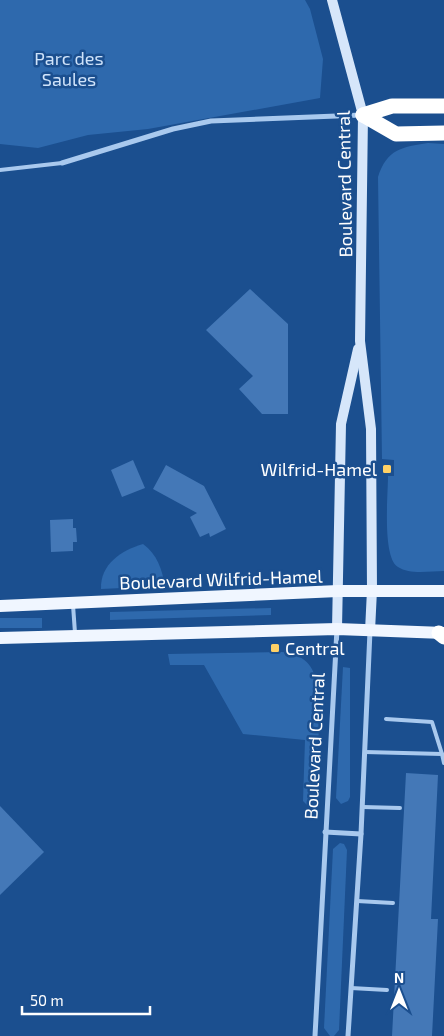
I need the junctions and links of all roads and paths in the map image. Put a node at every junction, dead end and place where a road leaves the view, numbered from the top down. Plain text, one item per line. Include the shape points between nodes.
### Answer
1 (332, 0) edge
2 (444, 106) edge
3 (363, 116) junction
4 (444, 133) edge
5 (62, 163) joint
6 (0, 170) edge
7 (360, 341) junction
8 (372, 590) junction
9 (444, 590) edge
10 (338, 591) junction
11 (73, 603) junction
12 (0, 606) edge
13 (337, 629) junction
14 (370, 632) junction
15 (442, 635) edge
16 (75, 636) junction
17 (0, 638) edge
18 (386, 719) dead end
19 (365, 752) junction
20 (442, 754) junction
21 (444, 763) edge
22 (362, 806) junction
23 (400, 808) dead end
24 (326, 832) junction
25 (361, 834) junction
26 (357, 901) junction
27 (393, 903) dead end
28 (351, 988) junction
29 (387, 990) dead end
30 (315, 1036) edge
31 (348, 1036) edge

1 - 3 street, Boulevard Central
2 - 3 highway via 392,106
3 - 4 highway via 396,134
3 - 5 street via 211,121 173,129
3 - 7 street, Boulevard Central
5 - 6 lane
7 - 8 street, Boulevard Central via 371,429
7 - 10 street, Boulevard Central via 341,424
8 - 9 main road, Boulevard Wilfrid-Hamel
8 - 10 main road, Boulevard Wilfrid-Hamel
8 - 14 street, Boulevard Central
10 - 11 main road, Boulevard Wilfrid-Hamel
10 - 13 street, Boulevard Central
11 - 12 main road, Boulevard Wilfrid-Hamel
11 - 16 lane
13 - 14 main road
13 - 16 main road
13 - 24 street, Boulevard Central
14 - 15 main road
14 - 19 street, Boulevard Central
16 - 17 main road
18 - 20 lane via 432,722
19 - 20 lane
19 - 22 street, Boulevard Central
20 - 21 lane
22 - 23 lane
22 - 25 street, Boulevard Central
24 - 25 street
24 - 30 street, Boulevard Central
25 - 26 street, Boulevard Central
26 - 27 lane
26 - 28 street, Boulevard Central
28 - 29 lane
28 - 31 street, Boulevard Central

